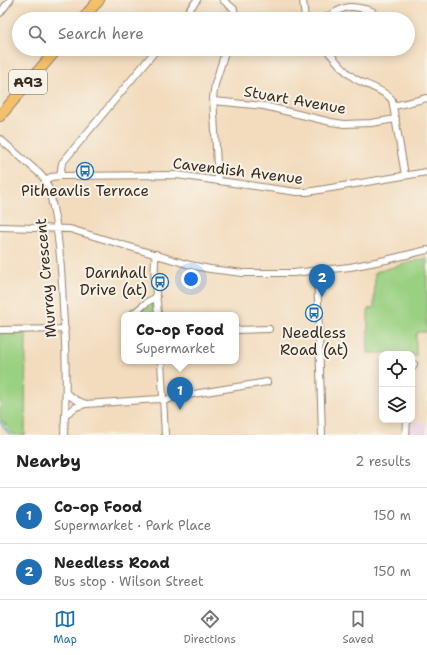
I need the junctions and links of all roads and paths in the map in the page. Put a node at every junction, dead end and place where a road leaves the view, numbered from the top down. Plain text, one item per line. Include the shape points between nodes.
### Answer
1 (10, 0) edge
2 (99, 0) edge
3 (197, 0) edge
4 (223, 0) edge
5 (303, 0) edge
6 (88, 12) edge
7 (188, 12) edge
8 (234, 12) edge
9 (304, 12) edge
10 (335, 12) edge
11 (372, 12) edge
12 (0, 13) edge
13 (51, 56) edge
14 (151, 56) edge
15 (224, 56) edge
16 (332, 56) edge
17 (427, 98) edge
18 (214, 101) junction
19 (394, 106) junction
20 (0, 116) edge
21 (396, 119) junction
22 (0, 139) edge
23 (427, 172) edge
24 (405, 175) junction
25 (60, 176) junction
26 (46, 180) junction
27 (218, 181) junction
28 (0, 227) edge
29 (57, 228) junction
30 (427, 250) edge
31 (156, 254) junction
32 (317, 270) junction
33 (157, 297) junction
34 (135, 312) edge
35 (158, 312) edge
36 (65, 329) junction
37 (269, 329) dead end
38 (0, 330) edge
39 (239, 330) edge
40 (161, 364) edge
41 (267, 382) dead end
42 (66, 393) junction
43 (164, 400) junction
44 (86, 404) junction
45 (65, 415) junction
46 (407, 423) edge
47 (64, 435) edge
48 (165, 435) edge
49 (322, 435) edge
50 (406, 435) edge

1 - 12 street
2 - 6 main road
3 - 7 street
4 - 8 street
5 - 9 street
10 - 11 street via 345,6
13 - 20 main road, A93
14 - 25 street via 62,163
15 - 18 street via 215,84
16 - 19 street via 353,77 390,97
17 - 19 street
18 - 21 street, Stuart Avenue via 264,106 344,124
18 - 27 street
19 - 21 street
21 - 24 street
22 - 26 street
23 - 24 street, Cavendish Avenue
24 - 27 street, Cavendish Avenue via 307,192
25 - 26 street, Cavendish Avenue
25 - 27 street, Cavendish Avenue via 177,175
26 - 29 street, Murray Crescent
28 - 29 street
29 - 31 street via 75,230
29 - 36 street, Murray Crescent
30 - 32 street via 350,268
31 - 32 street via 219,270 270,273
31 - 33 street
32 - 49 street
33 - 34 street
33 - 35 street
36 - 38 street
36 - 42 street, Murray Crescent
37 - 39 street
40 - 43 street
41 - 43 street
42 - 44 street
42 - 45 street, Murray Crescent
43 - 44 street
43 - 48 street
44 - 45 street
45 - 47 street, Murray Crescent
46 - 50 street

